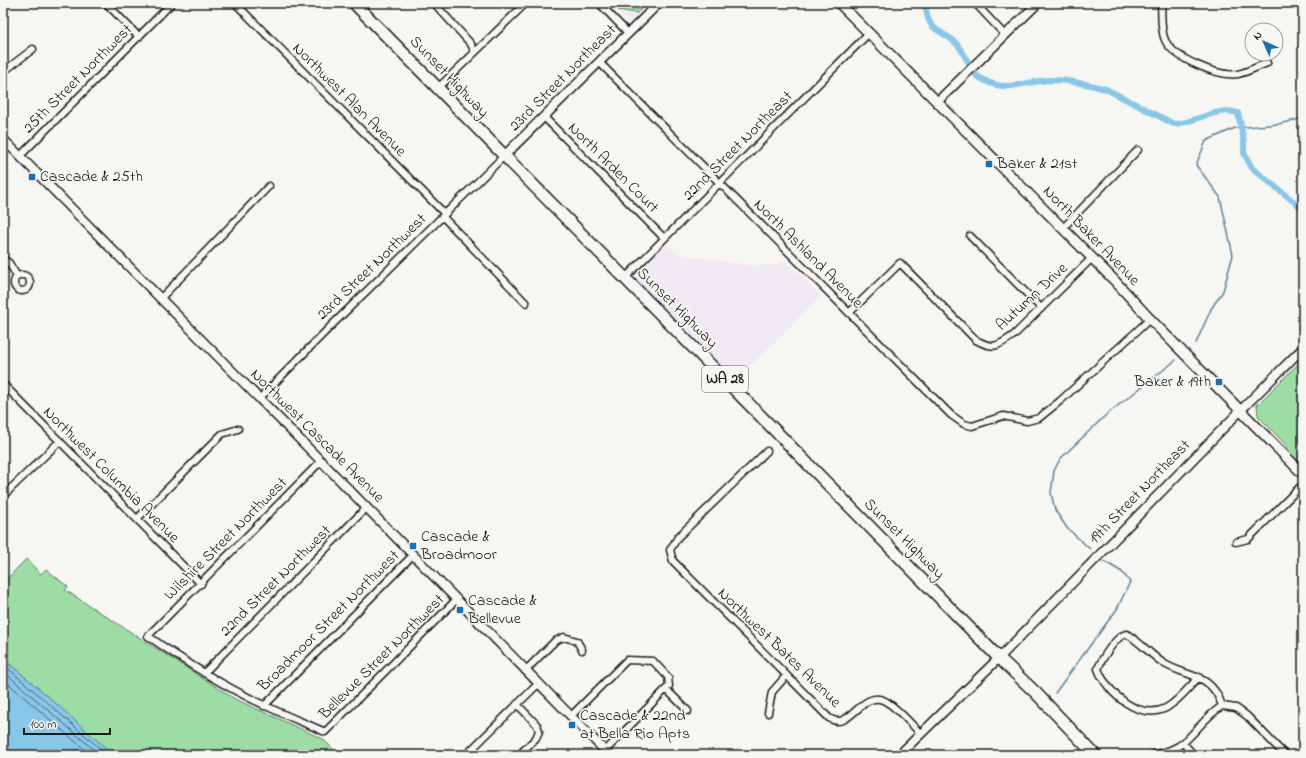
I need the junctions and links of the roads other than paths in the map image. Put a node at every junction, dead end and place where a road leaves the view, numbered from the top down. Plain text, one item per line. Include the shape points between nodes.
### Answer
1 (106, 3) edge
2 (172, 3) edge
3 (235, 3) edge
4 (354, 3) edge
5 (434, 3) edge
6 (526, 3) edge
7 (599, 3) edge
8 (659, 3) edge
9 (839, 3) edge
10 (975, 3) edge
11 (1038, 3) edge
12 (1161, 3) edge
13 (628, 32) junction
14 (869, 33) junction
15 (1005, 35) junction
16 (139, 37) junction
17 (33, 49) dead end
18 (476, 52) junction
19 (599, 62) junction
20 (1267, 63) dead end
21 (3, 72) edge
22 (438, 88) junction
23 (937, 102) junction
24 (544, 117) junction
25 (3, 139) edge
26 (1138, 150) dead end
27 (20, 156) junction
28 (504, 156) junction
29 (719, 183) junction
30 (269, 186) dead end
31 (444, 216) junction
32 (1063, 228) junction
33 (970, 236) dead end
34 (664, 238) junction
35 (1092, 258) junction
36 (3, 259) edge
37 (17, 276) dead end
38 (625, 278) junction
39 (160, 299) junction
40 (526, 303) dead end
41 (1041, 308) junction
42 (849, 313) junction
43 (1150, 319) junction
44 (1303, 348) edge
45 (3, 384) edge
46 (260, 398) junction
47 (1241, 410) junction
48 (238, 430) dead end
49 (60, 441) junction
50 (767, 451) dead end
51 (322, 461) junction
52 (1303, 474) edge
53 (1303, 484) edge
54 (3, 496) edge
55 (367, 507) junction
56 (137, 519) junction
57 (1236, 542) dead end
58 (413, 555) junction
59 (201, 584) junction
60 (456, 600) junction
61 (582, 650) dead end
62 (999, 658) junction
63 (525, 671) junction
64 (204, 673) junction
65 (786, 676) junction
66 (1199, 676) junction
67 (538, 684) junction
68 (666, 689) junction
69 (517, 704) junction
70 (264, 706) junction
71 (1222, 706) junction
72 (688, 711) dead end
73 (768, 713) dead end
74 (571, 716) junction
75 (920, 733) junction
76 (1183, 744) junction
77 (607, 753) edge
78 (466, 755) edge
79 (519, 755) edge
80 (899, 755) edge
81 (1095, 755) edge
82 (1152, 755) edge
83 (1194, 755) edge
84 (1285, 755) edge

1 - 16 street
2 - 16 street, 25th Street Northwest
3 - 31 street, Northwest Alan Avenue
4 - 22 highway, Sunset Highway / WA 28
5 - 18 street
6 - 18 street
7 - 13 street
8 - 13 street, 23rd Street Northeast
9 - 14 main road, North Baker Avenue
10 - 15 street
11 - 15 street
12 - 20 street via 1164,40 1179,56 1194,64 1231,74 1238,74
13 - 19 street, 23rd Street Northeast
14 - 23 main road, North Baker Avenue
14 - 29 street, 22nd Street Northeast
15 - 23 street
16 - 27 street, 25th Street Northwest
17 - 21 street
18 - 22 street
19 - 24 street, 23rd Street Northeast
19 - 29 street, North Ashland Avenue
22 - 28 highway, Sunset Highway / WA 28
23 - 32 main road, North Baker Avenue
24 - 28 street, 23rd Street Northeast
24 - 34 street, North Arden Court
25 - 27 street, Northwest Cascade Avenue
26 - 32 street
27 - 39 street, Northwest Cascade Avenue
28 - 31 street, 23rd Street Northwest
28 - 38 highway, Sunset Highway / WA 28
29 - 34 street, 22nd Street Northeast
29 - 42 street, North Ashland Avenue
30 - 39 street
31 - 40 street, Northwest Alan Avenue
31 - 46 street, 23rd Street Northwest
32 - 35 main road, North Baker Avenue
33 - 41 street
34 - 38 street, 22nd Street Northeast
35 - 41 street, Autumn Drive
35 - 43 main road, North Baker Avenue
36 - 37 street via 9,263
38 - 62 highway, Sunset Highway / WA 28
39 - 46 street, Northwest Cascade Avenue
41 - 42 street, Autumn Drive via 1014,336 1000,345 988,347 976,340 900,263
42 - 43 street, North Ashland Avenue via 957,420 972,426 1003,416 1033,420 1047,412
43 - 47 main road, North Baker Avenue
44 - 47 street, 19th Street Northeast
45 - 49 street, Northwest Columbia Avenue
46 - 51 street, Northwest Cascade Avenue
47 - 52 main road, North Baker Avenue
47 - 62 street, 19th Street Northeast
48 - 56 street via 222,434
49 - 54 street
49 - 56 street, Northwest Columbia Avenue
50 - 65 street, Northwest Bates Avenue via 675,542 670,554 681,570
51 - 55 street, Northwest Cascade Avenue
51 - 59 street, Wilshire Street Northwest
53 - 57 street via 1248,539
55 - 58 street, Northwest Cascade Avenue
55 - 64 street, 22nd Street Northwest
56 - 59 street, Northwest Columbia Avenue
58 - 60 street, Northwest Cascade Avenue
58 - 70 street, Broadmoor Street Northwest
59 - 64 street, Wilshire Street Northwest via 148,636
60 - 63 street, Northwest Cascade Avenue
60 - 70 street, Bellevue Street Northwest via 326,732
61 - 63 street via 577,641 564,637 555,641
62 - 75 street, 19th Street Northeast
62 - 81 highway, Sunset Highway / WA 28
63 - 67 street, Northwest Cascade Avenue
64 - 70 street
65 - 73 street via 772,692
65 - 75 street, Northwest Bates Avenue via 832,720 842,720 868,701 880,699 892,706
66 - 66 street via 1164,664 1127,634 1114,641 1098,669 1117,696 1134,708 1148,711 1170,705
66 - 71 street via 1217,694
67 - 69 street
67 - 74 street, Northwest Cascade Avenue
68 - 72 street
68 - 74 street via 669,686 668,677 653,661 627,660
68 - 77 street
69 - 78 street
69 - 79 street via 537,725 539,731 536,738
71 - 76 street via 1209,714
71 - 84 street via 1236,708 1247,716
74 - 77 street, Northwest Cascade Avenue
75 - 80 street, 19th Street Northeast
76 - 82 street
76 - 83 street

